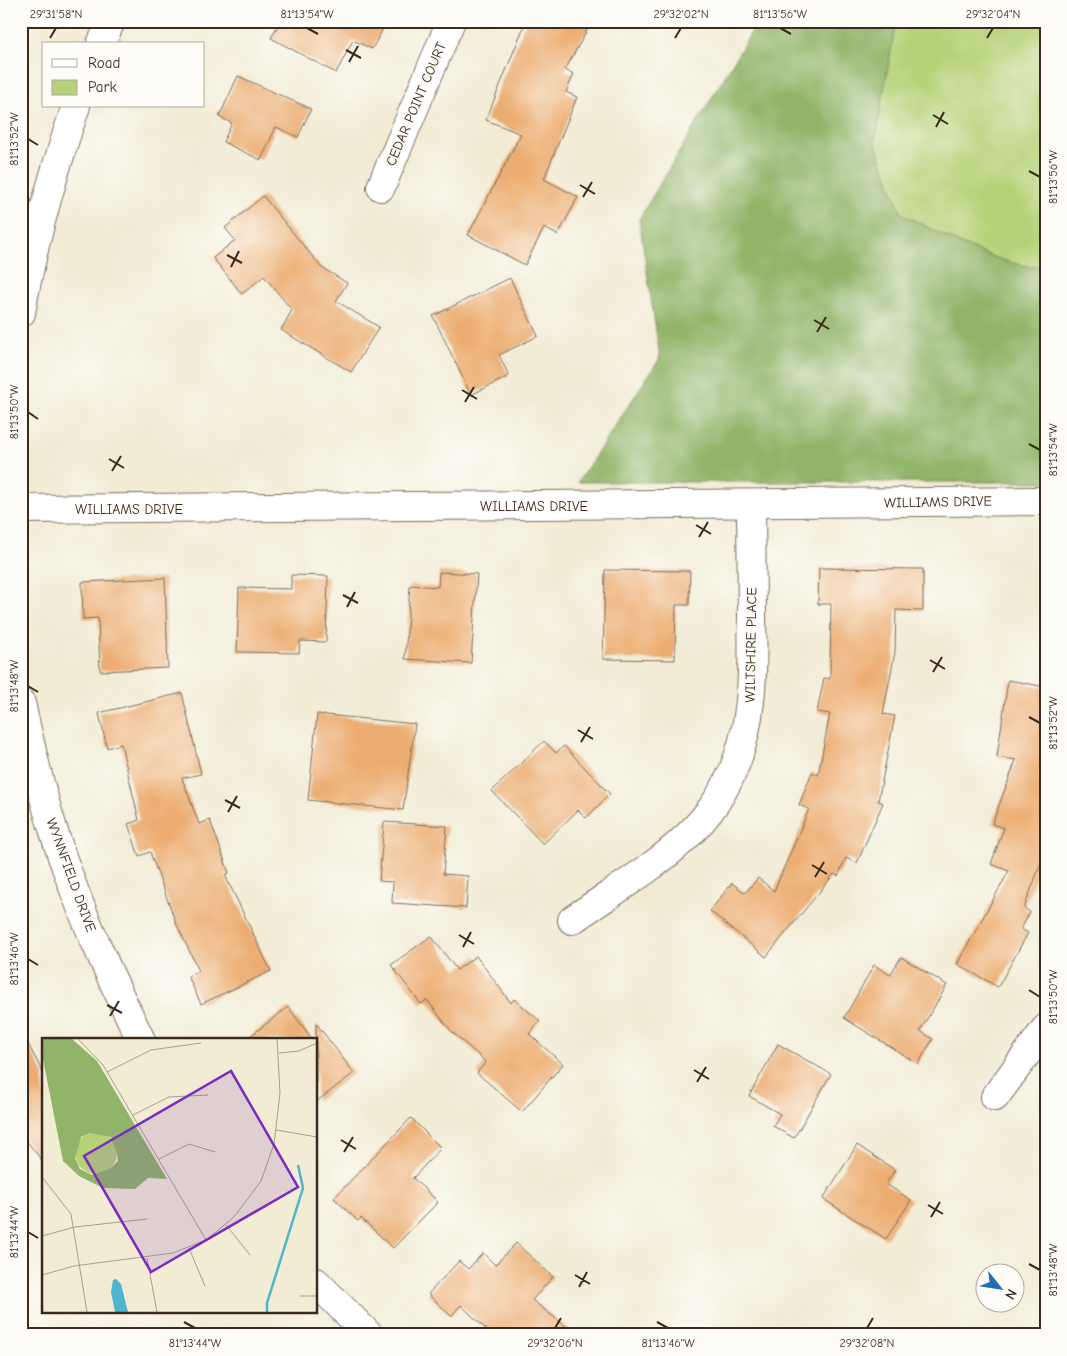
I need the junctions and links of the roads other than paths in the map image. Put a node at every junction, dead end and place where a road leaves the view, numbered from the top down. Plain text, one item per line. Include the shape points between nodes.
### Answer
1 (451, 21) edge
2 (75, 108) edge
3 (381, 187) dead end
4 (21, 312) edge
5 (1046, 501) edge
6 (751, 504) junction
7 (21, 510) edge
8 (21, 703) edge
9 (572, 920) dead end
10 (1046, 1028) edge
11 (140, 1038) edge
12 (995, 1097) dead end
13 (318, 1284) edge
14 (369, 1335) edge

1 - 3 street, CEDAR POINT COURT
2 - 4 street via 38,229
5 - 6 street, WILLIAMS DRIVE
6 - 7 street, WILLIAMS DRIVE
6 - 9 street, WILTSHIRE PLACE via 752,692 746,733 730,775 710,810 684,839
8 - 11 street, WYNNFIELD DRIVE via 43,795 69,877 90,932
10 - 12 street
13 - 14 street

